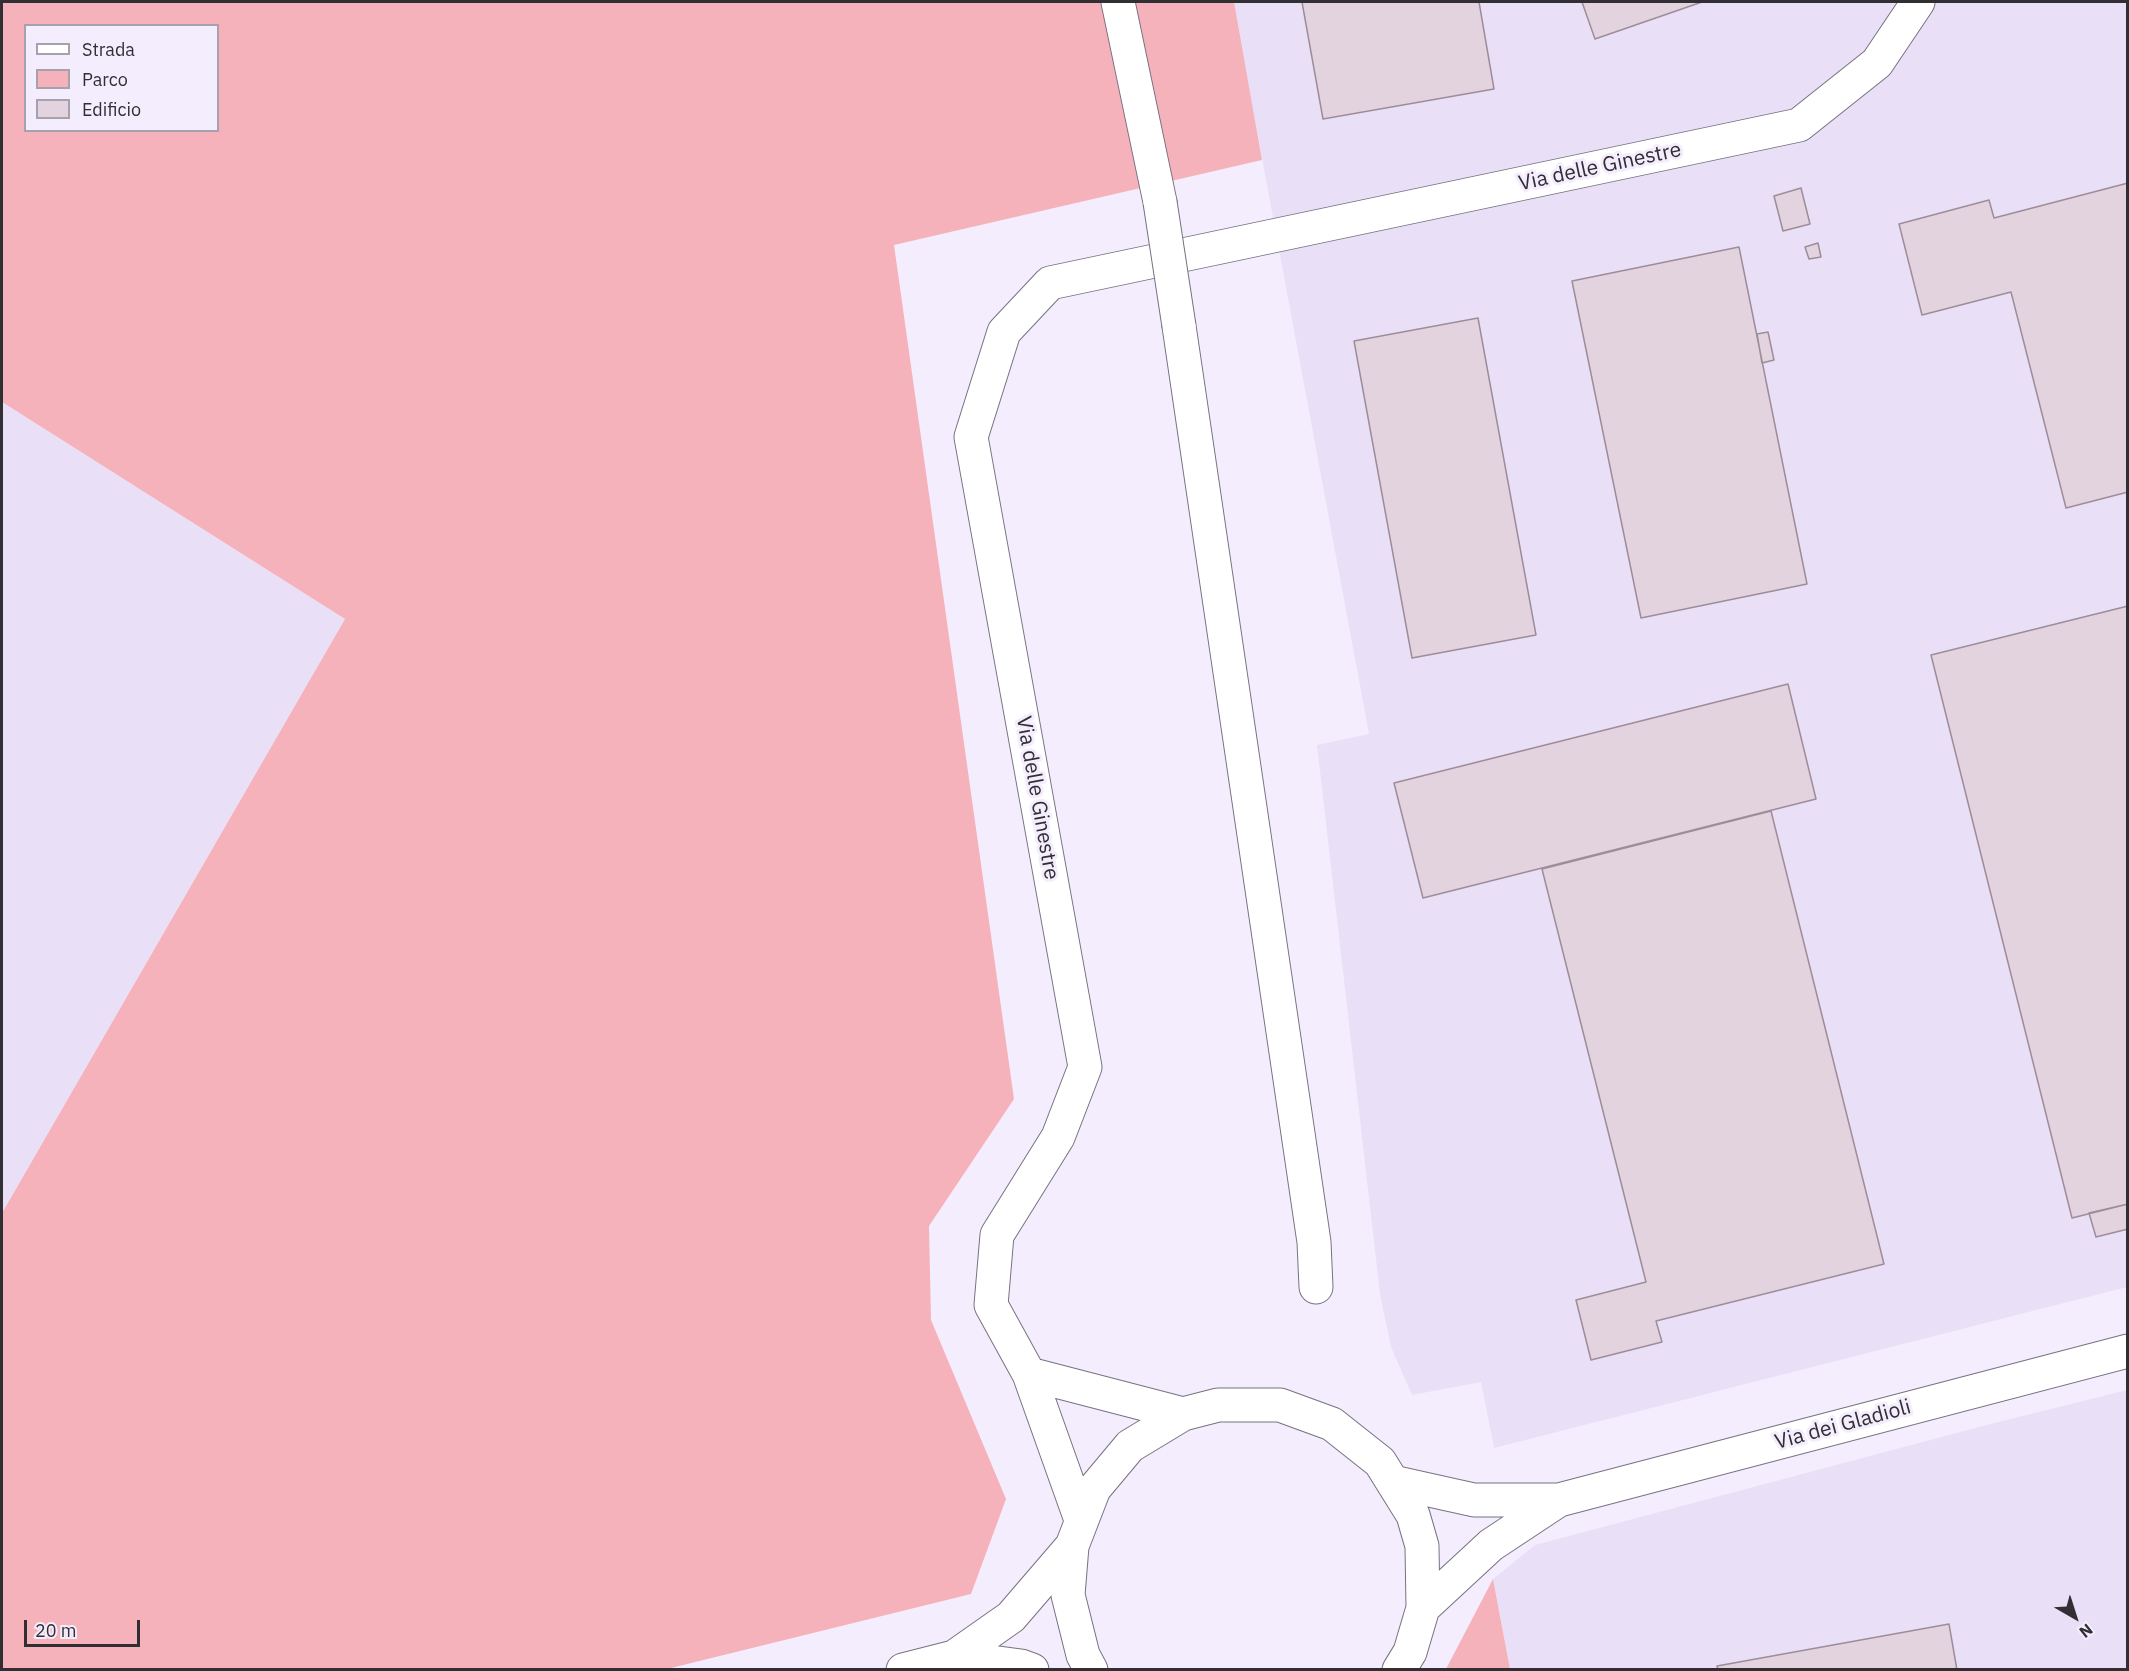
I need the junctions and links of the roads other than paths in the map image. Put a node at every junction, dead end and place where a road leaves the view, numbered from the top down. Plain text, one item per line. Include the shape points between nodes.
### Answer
1 (1118, 2) edge
2 (1918, 2) edge
3 (1316, 1287) dead end
4 (2127, 1350) edge
5 (1029, 1374) junction
6 (1183, 1414) junction
7 (1393, 1482) junction
8 (1559, 1500) junction
9 (1076, 1533) junction
10 (1423, 1608) junction
11 (954, 1657) junction
12 (903, 1670) edge
13 (1032, 1670) edge
14 (1091, 1670) edge
15 (1399, 1670) edge

1 - 3 street, bridge via 1160,202 1312,1231
2 - 5 street, Via delle Ginestre via 1877,63 1798,124 1050,283 1004,332 971,437 1086,1067 1058,1137 997,1235 991,1305
4 - 8 street, Via dei Gladioli
5 - 6 street
5 - 9 street, Via delle Ginestre
6 - 7 street via 1218,1405 1280,1406 1332,1424 1380,1462
6 - 9 street via 1130,1446 1094,1489
7 - 8 street, Via dei Gladioli via 1474,1500
7 - 10 street via 1413,1515 1422,1546
8 - 10 street, Via dei Gladioli via 1491,1545
9 - 11 street via 1011,1617
9 - 14 street via 1068,1595 1083,1655
10 - 15 street via 1410,1652
11 - 12 street
11 - 13 street

